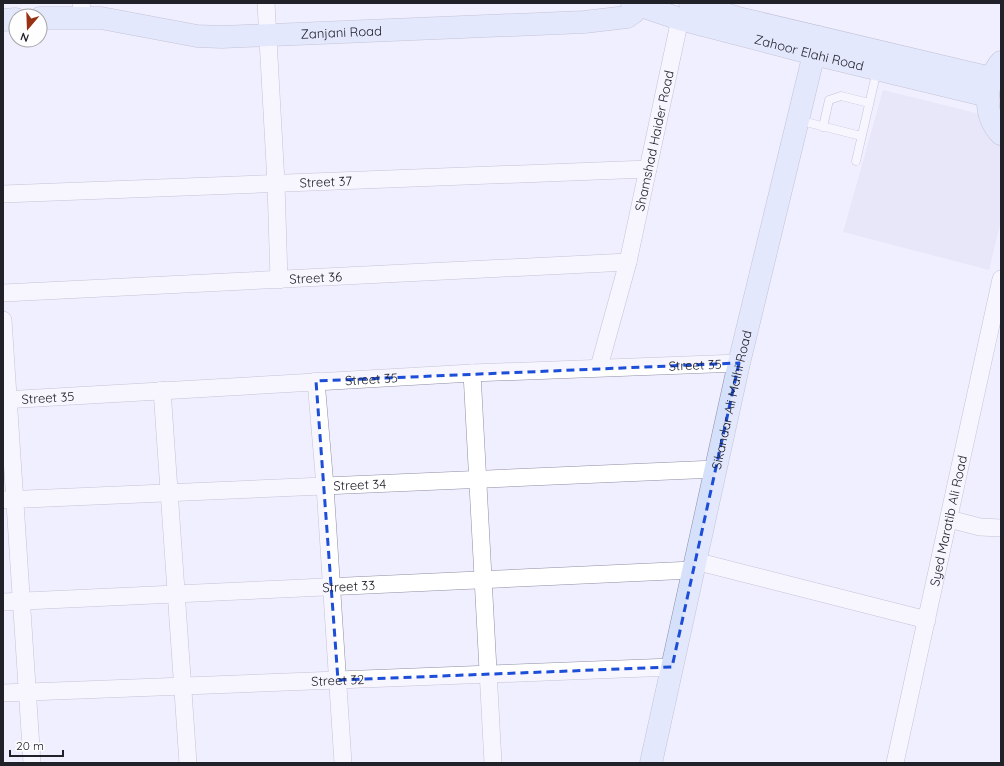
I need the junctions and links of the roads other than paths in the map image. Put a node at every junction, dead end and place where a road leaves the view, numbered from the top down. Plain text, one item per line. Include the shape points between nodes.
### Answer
1 (266, 3) edge
2 (634, 4) edge
3 (82, 10) edge
4 (685, 11) edge
5 (48, 16) edge
6 (269, 36) junction
7 (816, 46) junction
8 (880, 61) junction
9 (993, 79) edge
10 (870, 103) junction
11 (798, 120) junction
12 (823, 127) junction
13 (1001, 134) edge
14 (861, 136) junction
15 (856, 161) dead end
16 (648, 169) junction
17 (276, 183) junction
18 (3, 194) edge
19 (628, 262) junction
20 (1001, 279) edge
21 (279, 280) junction
22 (3, 293) edge
23 (3, 320) edge
24 (739, 363) junction
25 (599, 367) junction
26 (472, 373) junction
27 (316, 381) junction
28 (162, 390) junction
29 (6, 400) edge
30 (716, 469) junction
31 (478, 479) junction
32 (325, 486) junction
33 (169, 493) junction
34 (9, 500) edge
35 (949, 519) junction
36 (1001, 528) edge
37 (694, 566) junction
38 (483, 580) junction
39 (332, 586) junction
40 (176, 594) junction
41 (22, 601) junction
42 (3, 602) edge
43 (926, 620) junction
44 (672, 667) junction
45 (488, 674) junction
46 (338, 680) junction
47 (183, 686) junction
48 (28, 692) junction
49 (3, 694) edge
50 (32, 763) edge
51 (188, 763) edge
52 (344, 763) edge
53 (493, 763) edge
54 (651, 763) edge
55 (896, 763) edge

1 - 6 street
2 - 4 street, Zahoor Elahi Road
2 - 6 street, Zanjani Road via 633,13 612,20
3 - 5 street, Zanjani Road
3 - 6 street, Zanjani Road via 101,18 197,36
4 - 7 street, Zahoor Elahi Road
4 - 16 street, Shamshad Haider Road
6 - 17 street
7 - 8 street, Zahoor Elahi Road
7 - 11 street, Sikandar Ali Malhi Road
8 - 9 street, Zahoor Elahi Road
8 - 10 lane
9 - 13 street via 990,114
10 - 12 lane via 841,96 829,100
10 - 14 lane
11 - 12 lane
11 - 24 street, Sikandar Ali Malhi Road
12 - 14 lane
14 - 15 lane
16 - 17 street, Street 37
16 - 19 street, Shamshad Haider Road
17 - 18 street, Street 37
17 - 21 street
19 - 21 street, Street 36
19 - 25 street, Shamshad Haider Road
20 - 35 street, Syed Maratib Ali Road
21 - 22 street, Street 36
23 - 29 street
24 - 25 street, Street 35
24 - 30 street, Sikandar Ali Malhi Road
25 - 26 street, Street 35
26 - 27 street, Street 35
26 - 31 street
27 - 28 street, Street 35
27 - 32 street
28 - 29 street, Street 35
28 - 33 street
29 - 34 street
30 - 31 street, Street 34
30 - 37 street, Sikandar Ali Malhi Road
31 - 32 street, Street 34
31 - 38 street
32 - 33 street, Street 34
32 - 39 street
33 - 34 street, Street 34
33 - 40 street
34 - 41 street
35 - 36 street via 980,527
35 - 43 street, Syed Maratib Ali Road
37 - 38 street, Street 33
37 - 43 street, Street 33
37 - 44 street, Sikandar Ali Malhi Road
38 - 39 street, Street 33
38 - 45 street
39 - 40 street, Street 33
39 - 46 street
40 - 41 street, Street 33
40 - 47 street
41 - 42 street, Street 33
41 - 48 street
43 - 55 street, Syed Maratib Ali Road
44 - 45 street, Street 32
44 - 54 street, Sikandar Ali Malhi Road
45 - 46 street, Street 32
45 - 53 street
46 - 47 street, Street 32
46 - 52 street
47 - 48 street, Street 32
47 - 51 street
48 - 49 street, Street 32
48 - 50 street

